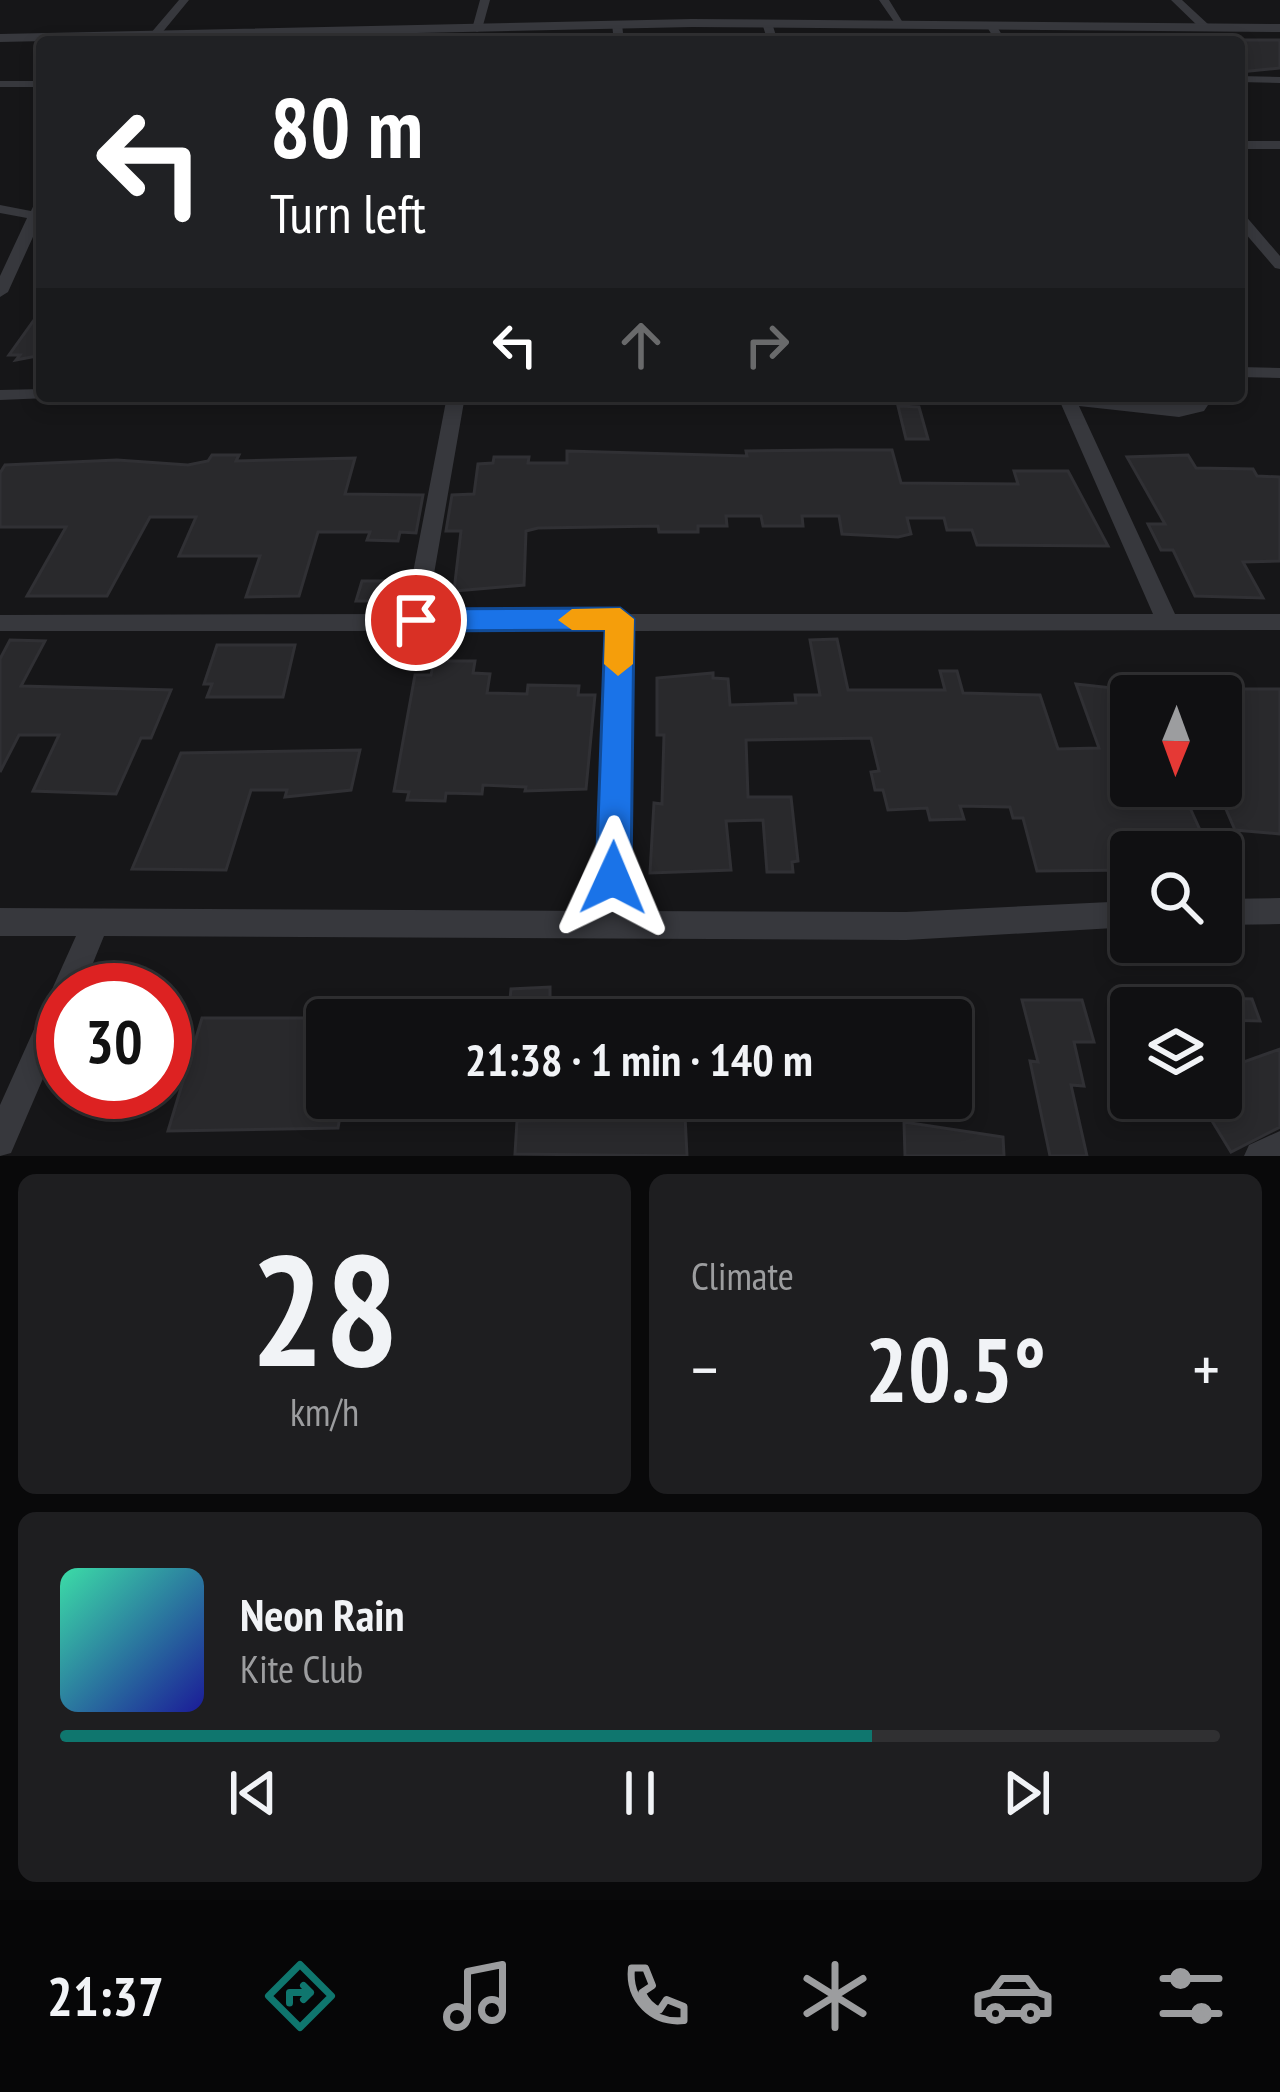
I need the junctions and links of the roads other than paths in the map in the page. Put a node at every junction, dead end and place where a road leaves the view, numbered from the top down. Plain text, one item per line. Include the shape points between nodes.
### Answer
1 (184, 0) edge
2 (485, 0) edge
3 (884, 0) edge
4 (1176, 0) edge
5 (767, 23) junction
6 (617, 24) junction
7 (901, 24) junction
8 (991, 25) junction
9 (1205, 27) junction
10 (1280, 28) edge
11 (476, 29) junction
12 (161, 36) edge
13 (230, 36) edge
14 (618, 36) edge
15 (771, 36) edge
16 (997, 36) edge
17 (0, 38) edge
18 (36, 38) edge
19 (1245, 80) edge
20 (1280, 80) edge
21 (36, 84) edge
22 (0, 85) edge
23 (1245, 145) edge
24 (1280, 145) edge
25 (36, 208) edge
26 (0, 209) edge
27 (36, 213) edge
28 (1252, 224) edge
29 (1280, 265) edge
30 (5, 269) edge
31 (0, 292) edge
32 (1245, 372) edge
33 (1280, 373) edge
34 (1, 394) edge
35 (36, 394) edge
36 (455, 402) edge
37 (1069, 402) edge
38 (1102, 402) edge
39 (1201, 402) edge
40 (620, 619) junction
41 (416, 620) junction
42 (0, 622) edge
43 (1168, 622) junction
44 (1280, 622) edge
45 (1280, 910) edge
46 (1242, 911) edge
47 (1110, 915) edge
48 (97, 921) junction
49 (612, 921) junction
50 (0, 922) edge
51 (79, 963) edge
52 (36, 1060) edge
53 (0, 1142) edge
54 (1280, 1147) edge
55 (1260, 1156) edge

1 - 12 street
2 - 11 street
3 - 7 street
4 - 9 street
5 - 6 street
5 - 7 street
5 - 15 street
6 - 11 street
6 - 14 street
7 - 8 street
8 - 9 street
8 - 16 street
9 - 10 street
11 - 13 street
17 - 18 street
19 - 20 street
21 - 22 street
23 - 24 street
25 - 26 street
27 - 30 street
28 - 29 street
30 - 31 street
32 - 33 street
34 - 35 street
36 - 41 street
37 - 43 street
38 - 39 street via 1180,411
40 - 41 street
40 - 43 street
40 - 49 street
41 - 42 street
43 - 44 street
45 - 46 street
47 - 49 street via 906,926
48 - 49 street
48 - 50 street
48 - 51 street
52 - 53 street
54 - 55 street

